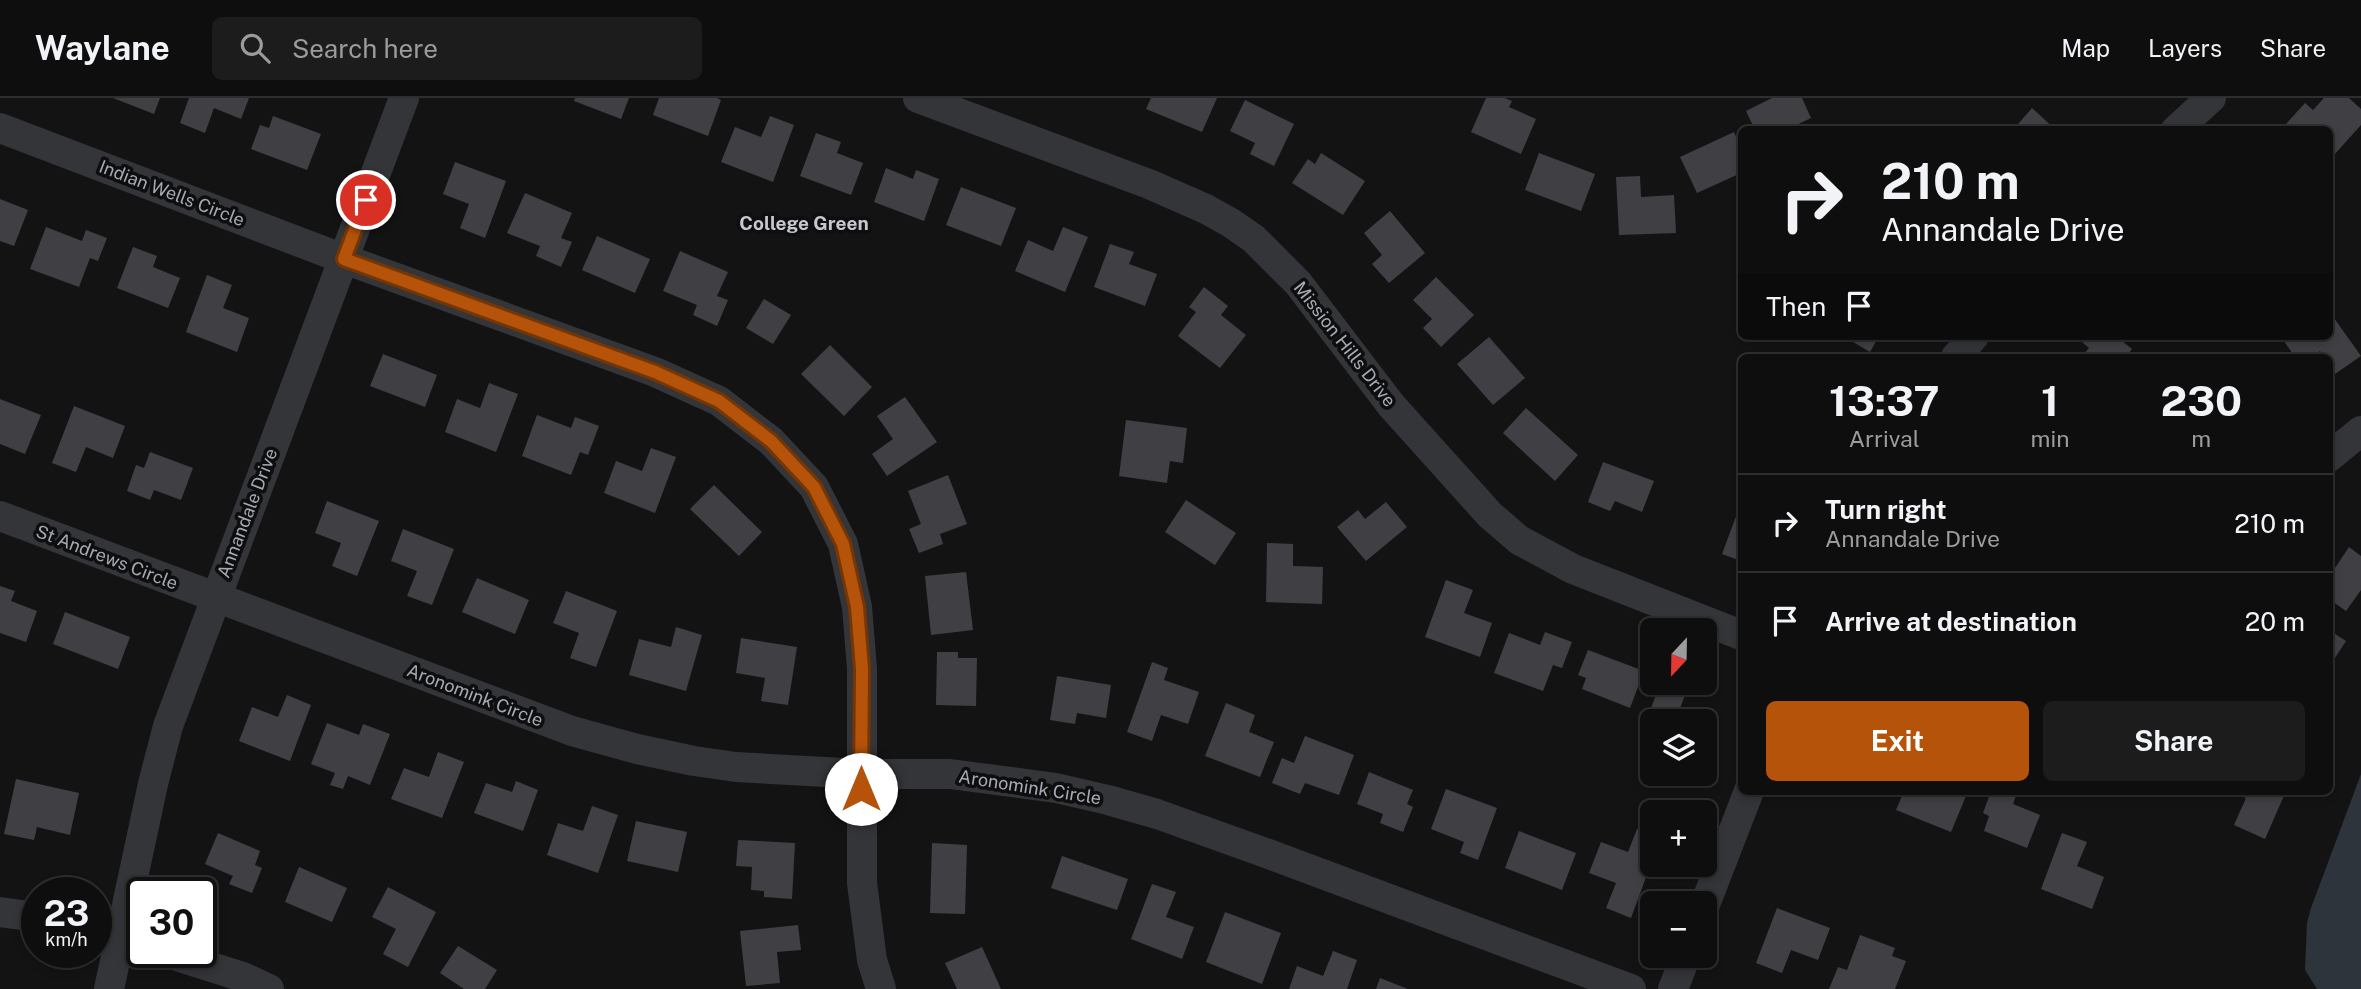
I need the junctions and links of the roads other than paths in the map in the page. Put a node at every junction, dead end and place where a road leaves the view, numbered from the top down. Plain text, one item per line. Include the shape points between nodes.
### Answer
1 (404, 98) edge
2 (918, 98) edge
3 (2211, 98) edge
4 (2180, 126) edge
5 (0, 128) edge
6 (344, 259) junction
7 (1971, 340) edge
8 (1959, 354) edge
9 (2361, 431) edge
10 (2333, 454) edge
11 (0, 516) edge
12 (215, 597) junction
13 (1738, 634) edge
14 (861, 774) junction
15 (1747, 795) edge
16 (1710, 891) edge
17 (0, 912) edge
18 (21, 915) edge
19 (119, 938) edge
20 (215, 968) edge
21 (1681, 968) edge
22 (109, 989) edge
23 (269, 989) edge
24 (881, 989) edge
25 (1630, 989) edge
26 (1673, 989) edge

1 - 6 street, Annandale Drive
2 - 13 street, Mission Hills Drive via 1149,184 1231,223 1298,283 1391,405 1490,515 1519,540 1573,569
3 - 4 street
5 - 6 street, Indian Wells Circle
6 - 12 street, Annandale Drive
6 - 14 street, Indian Wells Circle via 655,372 719,401 771,441 814,487 843,544 857,607 861,657
7 - 8 street
9 - 10 street
11 - 12 street, St Andrews Circle
12 - 14 street, Aronomink Circle via 572,731 694,761
12 - 19 street, Annandale Drive via 168,726
14 - 24 street, Indian Wells Circle via 862,883 872,960
14 - 25 street, Aronomink Circle via 950,774 1108,800 1263,852
15 - 16 street
17 - 18 street
19 - 22 street, Annandale Drive
20 - 23 street
21 - 26 street

